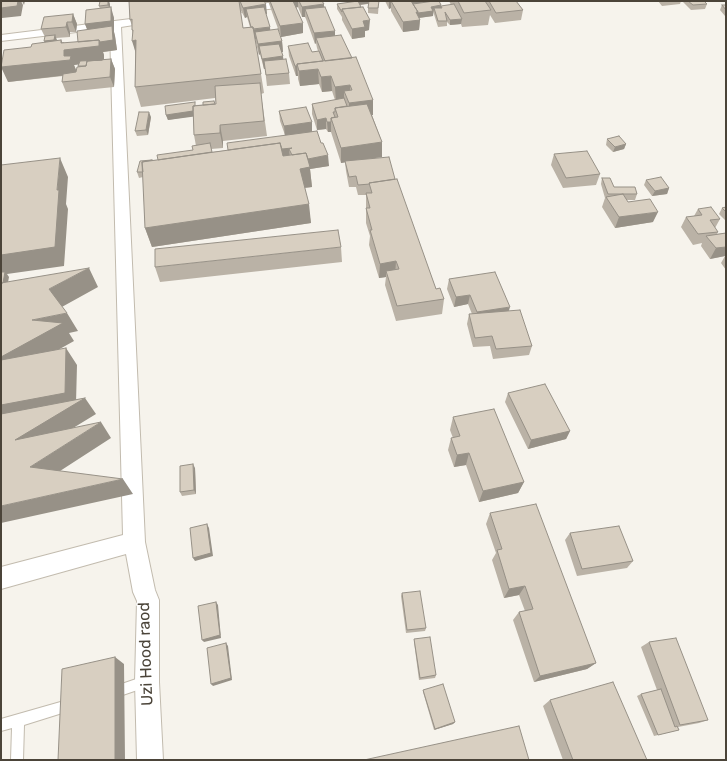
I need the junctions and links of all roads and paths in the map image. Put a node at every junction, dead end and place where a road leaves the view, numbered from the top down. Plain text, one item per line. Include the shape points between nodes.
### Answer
1 (312, 1) edge
2 (234, 10) edge
3 (163, 18) edge
4 (116, 24) junction
5 (1, 38) edge
6 (134, 542) junction
7 (1, 578) edge
8 (147, 682) junction
9 (102, 696) edge
10 (79, 702) edge
11 (18, 720) junction
12 (1, 725) edge
13 (17, 760) edge
14 (150, 760) edge

1 - 2 street
3 - 4 street
4 - 5 street
4 - 6 street, Uzi Hood raod
6 - 7 street
6 - 8 street, Uzi Hood raod via 144,592 148,600
8 - 9 lane
8 - 14 street, Uzi Hood raod
10 - 11 lane
11 - 12 lane
11 - 13 lane

